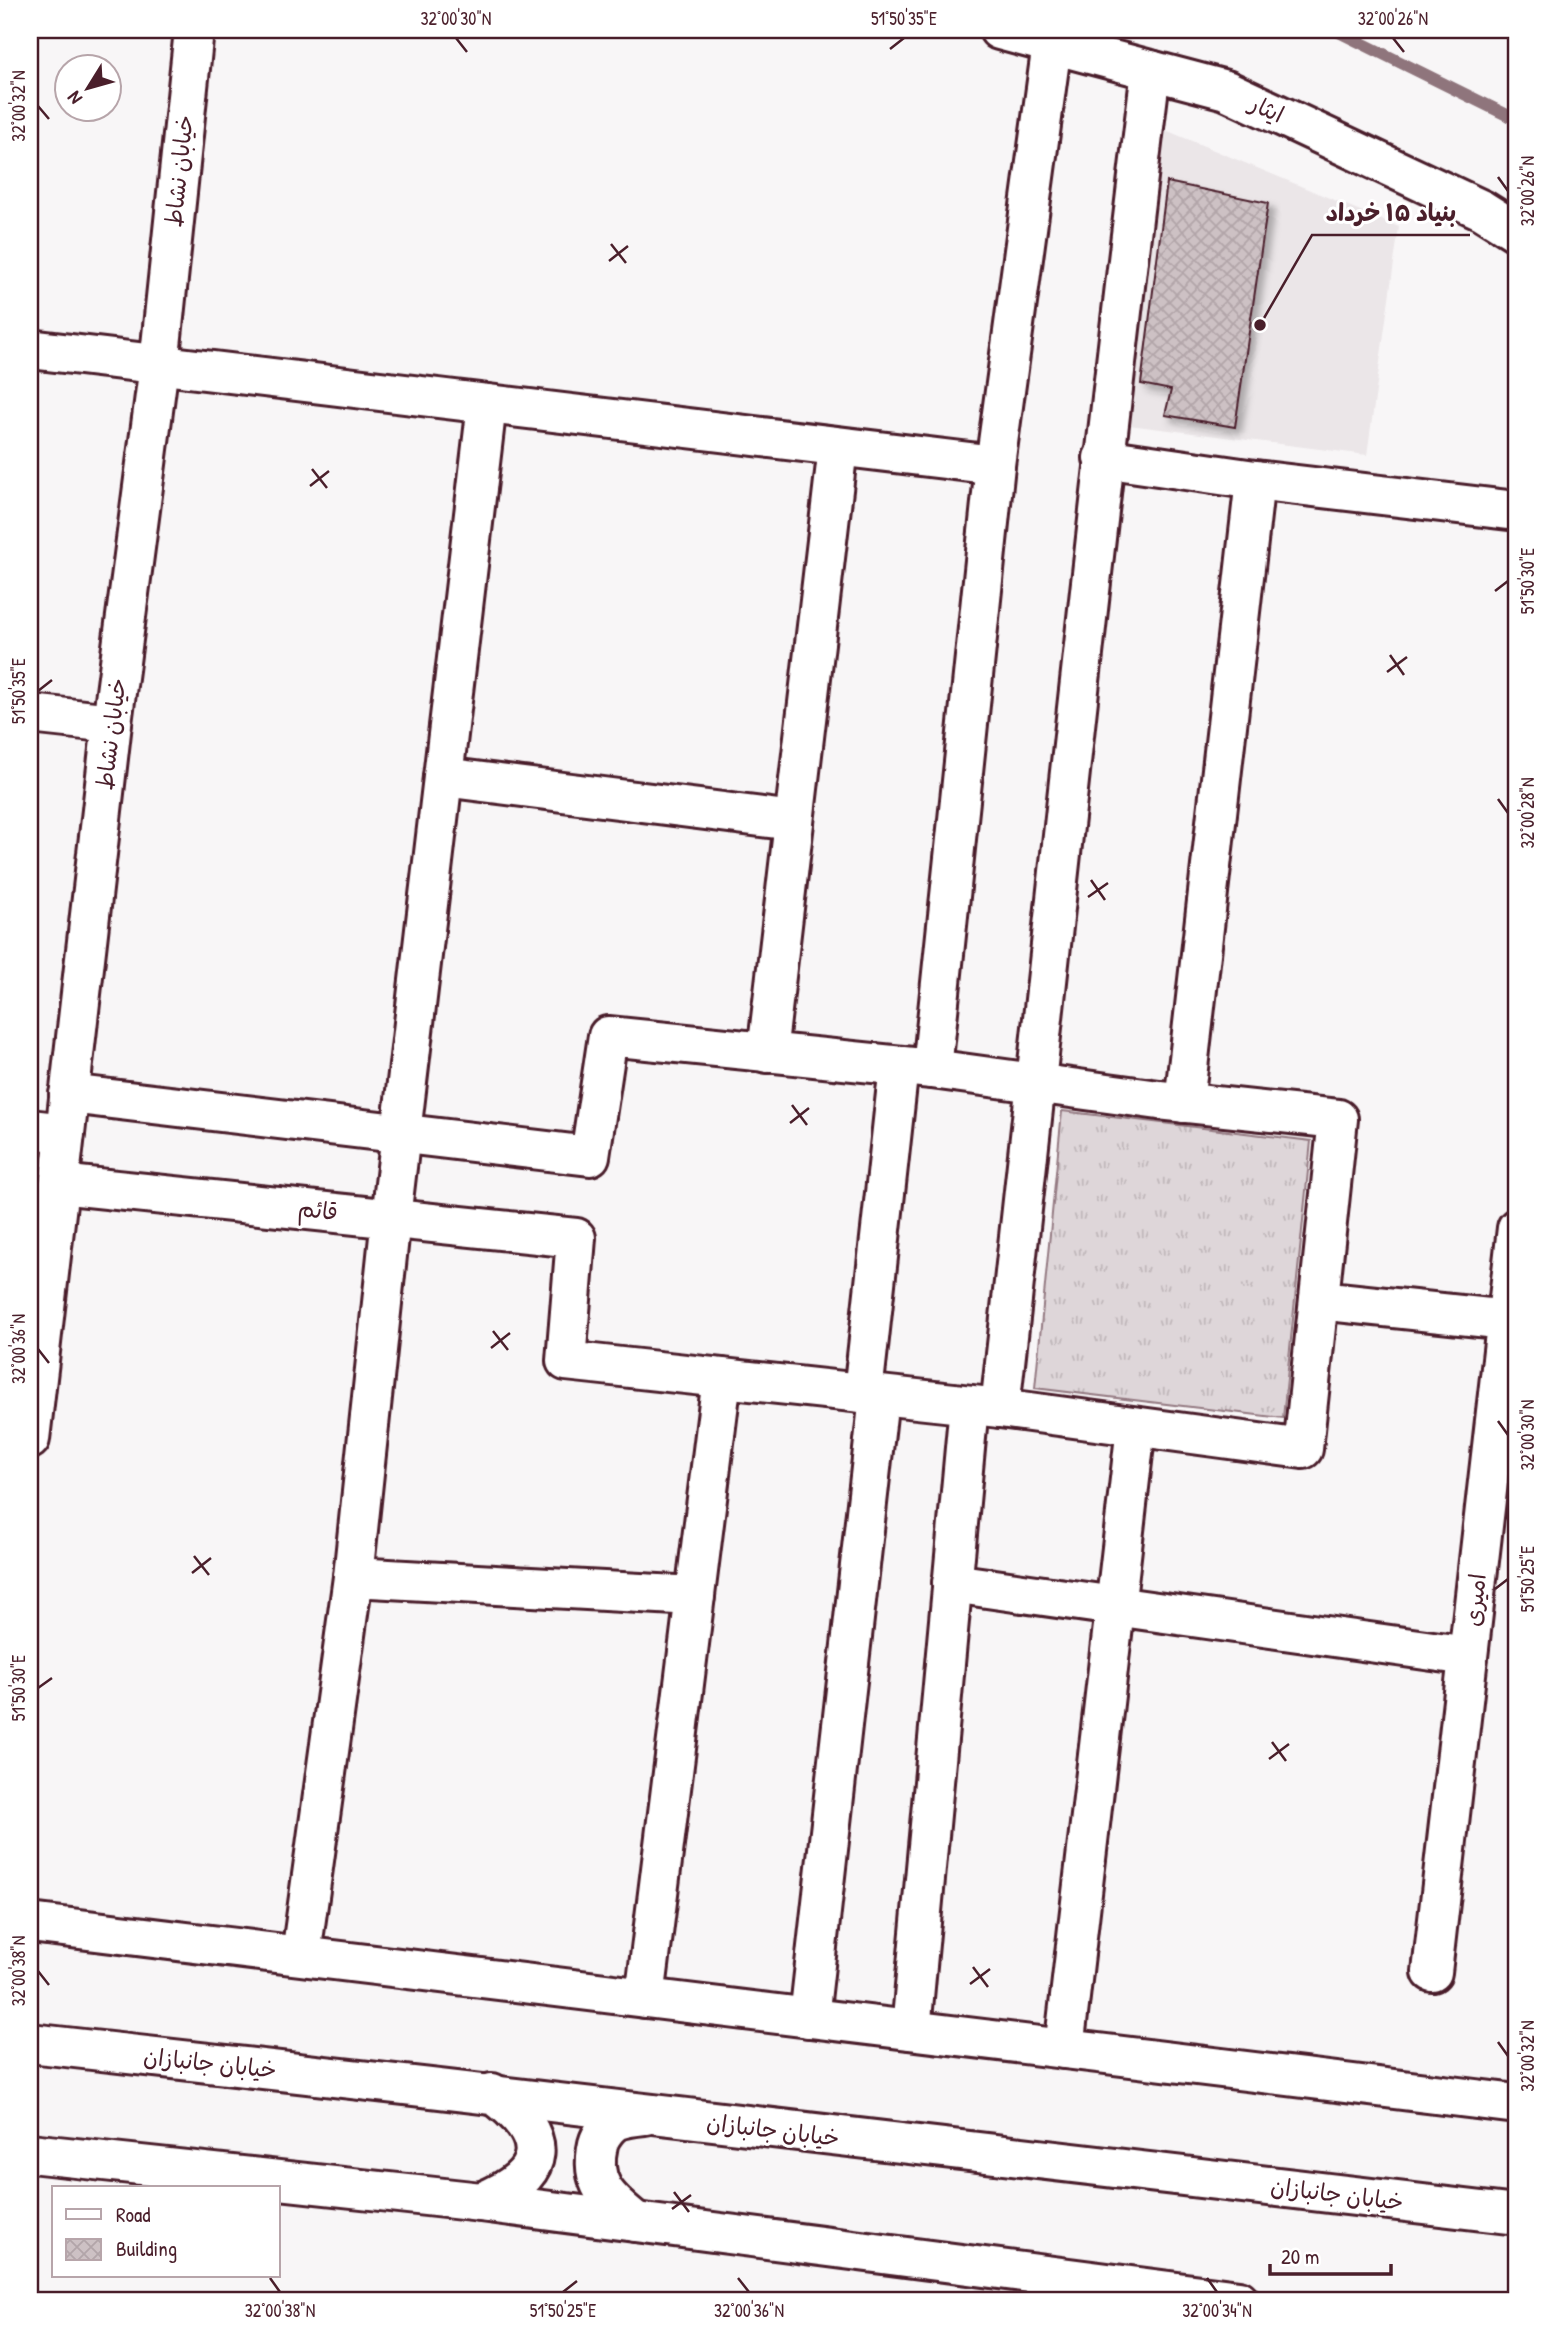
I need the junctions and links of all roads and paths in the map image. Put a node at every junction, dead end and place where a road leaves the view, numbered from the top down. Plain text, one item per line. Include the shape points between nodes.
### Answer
1 (194, 30) edge
2 (999, 30) edge
3 (1052, 44) junction
4 (1151, 70) junction
5 (1517, 232) edge
6 (30, 349) edge
7 (159, 365) junction
8 (487, 404) junction
9 (838, 447) junction
10 (1103, 458) junction
11 (995, 465) junction
12 (1255, 480) junction
13 (1517, 511) edge
14 (30, 713) edge
15 (112, 723) junction
16 (443, 777) junction
17 (794, 821) junction
18 (767, 1053) junction
19 (916, 1068) junction
20 (1035, 1085) junction
21 (69, 1094) junction
22 (1184, 1103) junction
23 (47, 1131) edge
24 (401, 1134) junction
25 (59, 1184) junction
26 (391, 1218) junction
27 (1517, 1228) edge
28 (1319, 1300) junction
29 (1512, 1320) edge
30 (722, 1378) junction
31 (871, 1395) junction
32 (984, 1406) junction
33 (1136, 1427) junction
34 (30, 1438) edge
35 (354, 1577) junction
36 (952, 1583) junction
37 (695, 1596) junction
38 (1115, 1606) junction
39 (1468, 1656) junction
40 (30, 1923) edge
41 (301, 1955) junction
42 (1432, 1972) dead end
43 (645, 1998) junction
44 (809, 2018) junction
45 (911, 2030) junction
46 (30, 2043) edge
47 (1063, 2049) junction
48 (492, 2093) junction
49 (1517, 2104) edge
50 (645, 2115) junction
51 (30, 2153) edge
52 (481, 2202) junction
53 (1517, 2215) edge
54 (636, 2222) junction
55 (1153, 2295) edge
56 (1239, 2300) edge

1 - 7 street, خیابان نشاط
2 - 3 street, ایثار
3 - 4 street, ایثار
3 - 11 street
4 - 5 street, ایثار via 1226,90 1482,210
4 - 10 street
6 - 7 street
7 - 8 street
7 - 15 street, خیابان نشاط
8 - 9 street
8 - 16 street
9 - 11 street
9 - 17 street
10 - 12 street
10 - 20 street
11 - 19 street
12 - 13 street
12 - 22 street
14 - 15 street
15 - 21 street, خیابان نشاط
16 - 17 street
16 - 24 street
17 - 18 street
18 - 19 street
18 - 24 street via 608,1036 590,1156
19 - 20 street
19 - 31 street
20 - 22 street
20 - 32 street
21 - 23 street, خیابان نشاط
21 - 24 street
22 - 28 street via 1338,1119
23 - 25 street, خیابان نشاط
24 - 26 street
25 - 26 street, قائم
25 - 34 street, خیابان نشاط
26 - 30 street, قائم via 576,1238 566,1361
26 - 35 street
27 - 29 street, امیری
28 - 29 street
28 - 33 street via 1303,1449
29 - 39 street, امیری
30 - 31 street
30 - 37 street
31 - 32 street
31 - 44 street
32 - 33 street
32 - 36 street
33 - 38 street
35 - 37 street
35 - 41 street
36 - 38 street
36 - 45 street
37 - 43 street
38 - 39 street
38 - 47 street
39 - 42 street, امیری
40 - 41 street
41 - 43 street
43 - 44 street
44 - 45 street
45 - 47 street
46 - 48 street, خیابان جانبازان
47 - 49 street
48 - 50 street, خیابان جانبازان
48 - 52 street via 514,2109 529,2129 534,2163 523,2180 507,2192
50 - 53 street, خیابان جانبازان
50 - 54 street via 615,2120 599,2138 593,2164 612,2203
51 - 52 street
52 - 54 street
54 - 55 street
55 - 56 street

